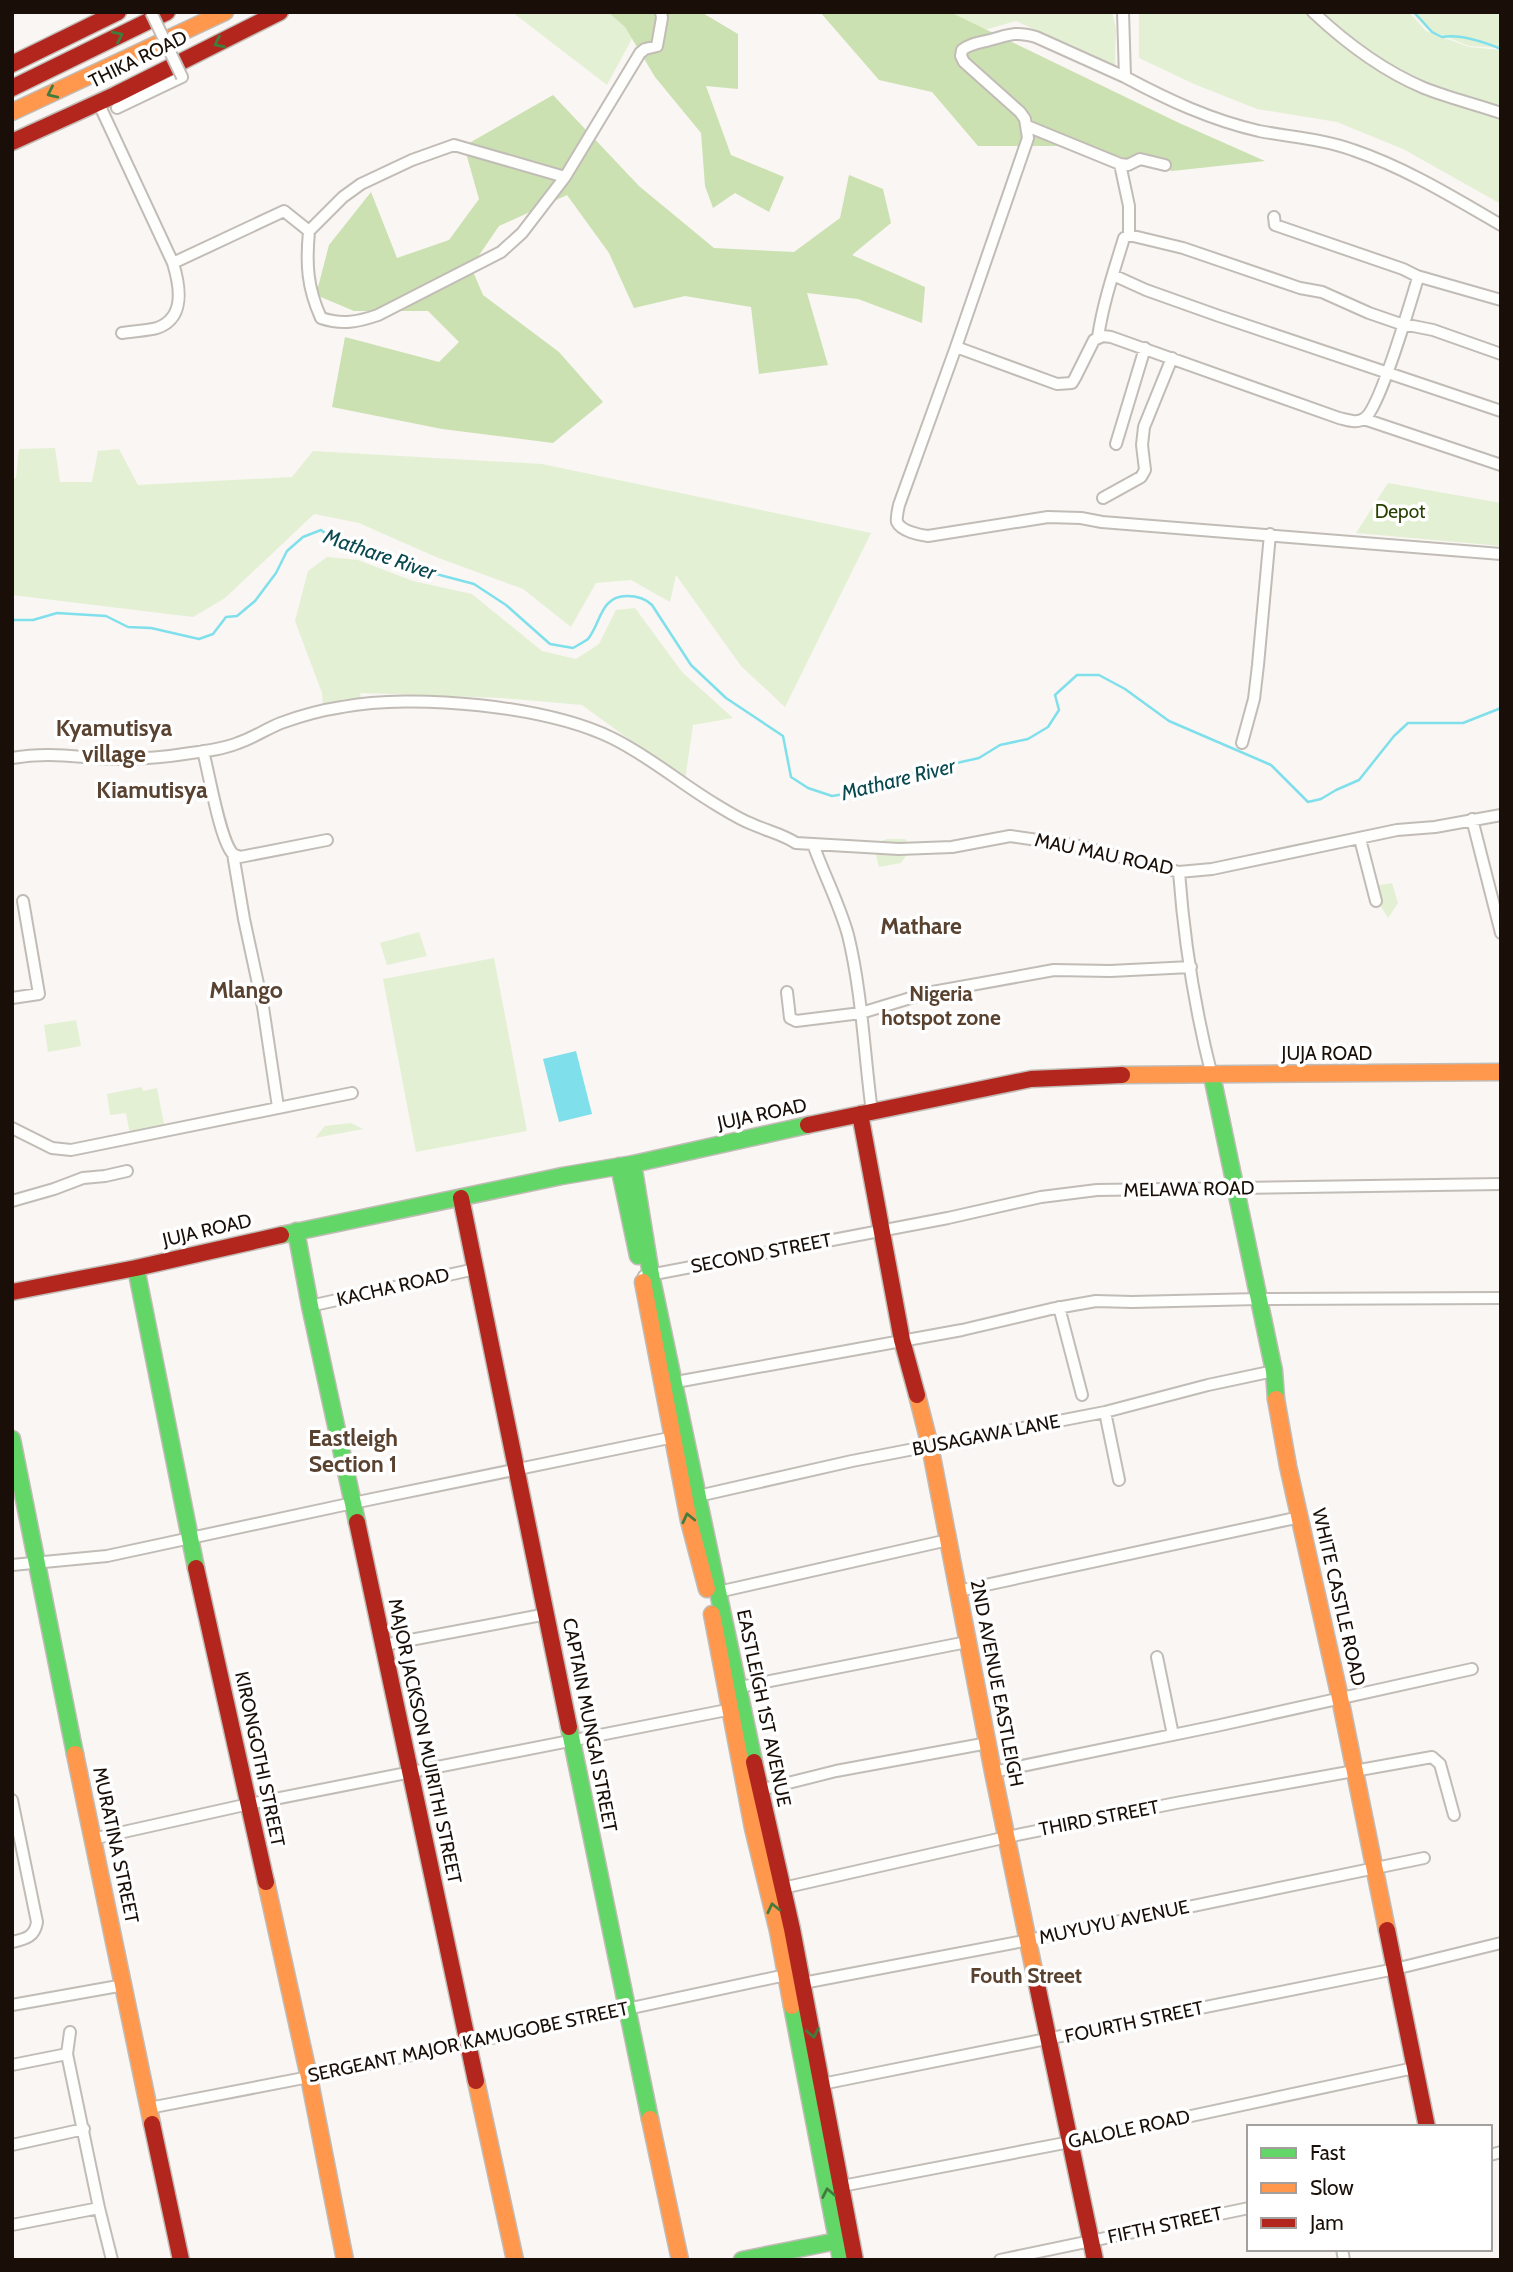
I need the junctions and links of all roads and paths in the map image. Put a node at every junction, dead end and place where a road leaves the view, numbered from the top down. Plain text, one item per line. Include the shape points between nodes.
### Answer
1 (118, 12) edge
2 (151, 12) edge
3 (167, 12) edge
4 (225, 12) edge
5 (281, 12) edge
6 (661, 12) edge
7 (1123, 12) edge
8 (1313, 12) edge
9 (12, 64) edge
10 (1125, 77) junction
11 (12, 88) edge
12 (98, 102) junction
13 (117, 108) dead end
14 (12, 112) edge
15 (1501, 113) edge
16 (1027, 126) junction
17 (12, 142) edge
18 (1120, 164) junction
19 (1165, 165) dead end
20 (565, 177) junction
21 (1274, 217) dead end
22 (1501, 225) edge
23 (309, 230) junction
24 (1129, 235) junction
25 (173, 263) junction
26 (1113, 275) junction
27 (1417, 276) junction
28 (1501, 300) edge
29 (1404, 324) junction
30 (122, 333) dead end
31 (1098, 337) junction
32 (956, 347) junction
33 (1145, 348) junction
34 (1501, 354) edge
35 (1172, 358) junction
36 (1386, 374) junction
37 (1501, 411) edge
38 (1364, 419) junction
39 (1116, 444) dead end
40 (1501, 465) edge
41 (1103, 498) dead end
42 (1270, 534) junction
43 (1501, 554) edge
44 (1242, 743) dead end
45 (203, 751) junction
46 (12, 758) edge
47 (1501, 815) edge
48 (1472, 819) junction
49 (327, 839) dead end
50 (1360, 839) junction
51 (813, 844) junction
52 (233, 854) junction
53 (1179, 872) junction
54 (23, 901) dead end
55 (1376, 901) dead end
56 (1498, 909) edge
57 (1501, 933) edge
58 (1191, 967) junction
59 (787, 992) dead end
60 (12, 998) edge
61 (861, 1013) junction
62 (1501, 1072) edge
63 (1212, 1076) junction
64 (352, 1093) dead end
65 (278, 1107) junction
66 (866, 1113) junction
67 (12, 1128) edge
68 (674, 1155) junction
69 (626, 1165) junction
70 (127, 1171) dead end
71 (590, 1171) junction
72 (1501, 1184) edge
73 (1236, 1188) junction
74 (631, 1197) junction
75 (461, 1198) junction
76 (12, 1201) edge
77 (881, 1230) junction
78 (296, 1231) junction
79 (136, 1268) junction
80 (475, 1269) junction
81 (646, 1276) junction
82 (41, 1286) junction
83 (12, 1292) edge
84 (1501, 1298) edge
85 (1258, 1299) junction
86 (12, 1302) edge
87 (310, 1306) junction
88 (1059, 1307) junction
89 (902, 1340) junction
90 (1274, 1371) junction
91 (676, 1382) junction
92 (1082, 1395) dead end
93 (1105, 1412) junction
94 (678, 1436) junction
95 (12, 1439) edge
96 (930, 1446) junction
97 (516, 1470) junction
98 (1119, 1480) dead end
99 (698, 1496) junction
100 (353, 1503) junction
101 (1300, 1517) junction
102 (190, 1539) junction
103 (948, 1540) junction
104 (38, 1562) junction
105 (12, 1565) edge
106 (958, 1591) junction
107 (718, 1592) junction
108 (547, 1614) junction
109 (967, 1642) junction
110 (384, 1645) junction
111 (1157, 1657) dead end
112 (1472, 1669) dead end
113 (740, 1687) junction
114 (1340, 1698) junction
115 (732, 1709) junction
116 (1173, 1735) junction
117 (573, 1740) junction
118 (988, 1743) junction
119 (1354, 1770) junction
120 (412, 1772) junction
121 (993, 1772) junction
122 (760, 1790) junction
123 (12, 1800) edge
124 (249, 1804) junction
125 (1454, 1815) dead end
126 (1007, 1837) junction
127 (92, 1839) junction
128 (1424, 1858) dead end
129 (1374, 1869) junction
130 (783, 1888) junction
131 (1029, 1940) junction
132 (12, 1942) edge
133 (1501, 1943) edge
134 (1395, 1969) junction
135 (786, 1975) junction
136 (803, 1983) junction
137 (124, 1985) junction
138 (12, 2004) edge
139 (626, 2008) junction
140 (70, 2032) dead end
141 (1049, 2040) junction
142 (466, 2042) junction
143 (67, 2054) junction
144 (12, 2065) edge
145 (1414, 2068) junction
146 (309, 2077) junction
147 (822, 2084) junction
148 (149, 2108) junction
149 (1427, 2125) edge
150 (84, 2129) junction
151 (1070, 2142) junction
152 (12, 2145) edge
153 (842, 2186) junction
154 (99, 2208) junction
155 (1247, 2208) edge
156 (12, 2225) edge
157 (837, 2241) junction
158 (1091, 2241) junction
159 (112, 2260) edge
160 (181, 2260) edge
161 (345, 2260) edge
162 (515, 2260) edge
163 (680, 2260) edge
164 (743, 2260) edge
165 (841, 2260) edge
166 (855, 2260) edge
167 (1000, 2260) edge
168 (1095, 2260) edge

1 - 9 main road
2 - 13 street, bridge via 182,77
11 -> 3 main road, THIKA ROAD
4 -> 14 main road, THIKA ROAD
5 -> 12 main road, THIKA ROAD
6 - 20 street via 657,46 640,53
7 - 10 street
8 - 15 street via 1345,41 1395,74
10 - 16 street via 1024,34 1008,33 962,50 964,62 1020,113
10 - 22 street via 1211,117 1362,153
12 - 17 main road, THIKA ROAD
12 - 25 street
16 - 18 street
16 - 32 street via 1028,138
18 - 19 street via 1140,159
18 - 24 street via 1129,206
20 - 23 street via 454,145 361,184
20 - 23 street via 522,233 501,252 356,323 321,318 308,280
21 - 27 street via 1275,225
23 - 25 street via 284,211
24 - 26 street via 1124,238
24 - 29 street via 1182,247 1322,292
25 - 30 street via 180,290 174,313 157,328
26 - 31 street
26 - 36 street
27 - 28 street
27 - 29 street
29 - 34 street
29 - 36 street
31 - 32 street via 1072,383 1062,385
31 - 33 street
32 - 42 street via 899,505 899,525 918,535 939,535 1048,517
33 - 35 street
33 - 39 street
35 - 38 street via 1339,418
35 - 41 street via 1144,427 1145,470 1141,477
36 - 37 street
36 - 38 street
38 - 40 street
42 - 43 street
42 - 44 street via 1260,656
45 - 46 street, MAU MAU ROAD via 118,759 72,754
45 - 51 street, MAU MAU ROAD via 234,745 313,713 368,703 423,702 506,710 568,721 615,739 749,823 796,843
45 - 52 street
47 - 48 street, MAU MAU ROAD
48 - 50 street, MAU MAU ROAD
48 - 56 street
49 - 52 street via 240,858
50 - 53 street, MAU MAU ROAD
50 - 55 street
51 - 53 street, MAU MAU ROAD via 951,847 1010,836 1079,846
51 - 61 street via 843,917
52 - 65 street
53 - 58 street
54 - 60 street via 39,993
56 - 57 street
58 - 61 street via 1046,971 927,993
58 - 63 street
59 - 61 street via 792,1020
61 - 66 street
62 - 63 main road, JUJA ROAD
63 - 66 main road, JUJA ROAD via 1031,1079
63 - 73 main road, WHITE CASTLE ROAD
64 - 65 street
65 - 67 street via 71,1150 52,1148
66 - 68 main road, JUJA ROAD
66 - 77 main road, 2ND AVENUE EASTLEIGH
68 - 69 main road, JUJA ROAD
68 - 74 main road via 648,1169
69 - 71 main road, JUJA ROAD
69 - 74 main road, EASTLEIGH 1ST AVENUE
70 - 76 street via 83,1178
71 - 74 main road
71 - 75 main road, JUJA ROAD
72 - 73 street, MELAWA ROAD
73 - 77 street, MELAWA ROAD via 1066,1193
73 - 85 main road, WHITE CASTLE ROAD
74 - 81 main road, EASTLEIGH 1ST AVENUE
75 - 78 main road, JUJA ROAD
75 - 80 main road, CAPTAIN MUNGAI STREET
77 - 81 street, SECOND STREET
77 - 89 main road, 2ND AVENUE EASTLEIGH
78 - 79 main road, JUJA ROAD
78 - 87 main road, MAJOR JACKSON MUIRITHI STREET
79 - 82 main road, JUJA ROAD
79 - 102 main road, KIRONGOTHI STREET
80 - 87 street, KACHA ROAD
80 - 97 main road, CAPTAIN MUNGAI STREET
81 - 91 main road, EASTLEIGH 1ST AVENUE
81 - 94 main road, EASTLEIGH 1ST AVENUE
82 - 83 main road, JUJA ROAD
82 - 86 main road, JUJA ROAD
84 - 85 street
85 - 88 street via 1096,1301
85 - 90 main road, WHITE CASTLE ROAD
87 - 100 main road, MAJOR JACKSON MUIRITHI STREET
88 - 89 street
88 - 92 street
89 - 91 street
89 - 96 main road, 2ND AVENUE EASTLEIGH
90 - 93 street, BUSAGAWA LANE
90 - 101 main road, WHITE CASTLE ROAD
91 - 94 main road, EASTLEIGH 1ST AVENUE
93 - 96 street, BUSAGAWA LANE
93 - 98 street
94 - 97 street
94 - 99 main road, EASTLEIGH 1ST AVENUE
115 -> 94 main road, EASTLEIGH 1ST AVENUE via 689,1521
95 - 104 main road, MURATINA STREET
96 - 99 street, BUSAGAWA LANE
96 - 103 main road, 2ND AVENUE EASTLEIGH
97 - 100 street
97 - 108 main road, CAPTAIN MUNGAI STREET
99 - 107 main road, EASTLEIGH 1ST AVENUE
100 - 102 street
100 - 110 main road, MAJOR JACKSON MUIRITHI STREET
101 - 106 street
101 - 114 main road, WHITE CASTLE ROAD
102 - 104 street via 96,1558
102 - 124 main road, KIRONGOTHI STREET
103 - 106 main road, 2ND AVENUE EASTLEIGH
103 - 107 street
104 - 105 street
104 - 127 main road, MURATINA STREET
106 - 109 main road, 2ND AVENUE EASTLEIGH
107 - 113 main road, EASTLEIGH 1ST AVENUE
108 - 110 street
108 - 117 main road, CAPTAIN MUNGAI STREET
109 - 113 street
109 - 118 main road, 2ND AVENUE EASTLEIGH
110 - 120 main road, MAJOR JACKSON MUIRITHI STREET
111 - 116 street
112 - 114 street
113 - 122 main road, EASTLEIGH 1ST AVENUE
114 - 116 street
114 - 119 main road, WHITE CASTLE ROAD
115 - 117 street
135 -> 115 main road, EASTLEIGH 1ST AVENUE
116 - 121 street
117 - 120 street
117 - 139 main road, CAPTAIN MUNGAI STREET
118 - 121 main road, 2ND AVENUE EASTLEIGH
118 - 122 street
119 - 125 street, THIRD STREET via 1432,1757 1440,1764
119 - 126 street, THIRD STREET
119 - 129 main road, WHITE CASTLE ROAD
120 - 124 street
120 - 142 main road, MAJOR JACKSON MUIRITHI STREET
121 - 126 main road, 2ND AVENUE EASTLEIGH
122 - 130 main road, EASTLEIGH 1ST AVENUE
123 - 132 street via 37,1922 29,1938
124 - 127 street
124 - 146 main road, KIRONGOTHI STREET
126 - 130 street, THIRD STREET
126 - 131 main road, 2ND AVENUE EASTLEIGH
127 - 137 main road, MURATINA STREET
128 - 129 street, MUYUYU AVENUE
129 - 131 street, MUYUYU AVENUE
129 - 134 main road, WHITE CASTLE ROAD
130 - 136 main road, EASTLEIGH 1ST AVENUE
131 - 136 street, MUYUYU AVENUE
131 - 141 main road, 2ND AVENUE EASTLEIGH
133 - 134 street, FOURTH STREET
134 - 141 street, FOURTH STREET
134 - 145 main road, WHITE CASTLE ROAD
135 - 139 street, SERGEANT MAJOR KAMUGOBE STREET
157 -> 135 main road, EASTLEIGH 1ST AVENUE
136 -> 147 main road, EASTLEIGH 1ST AVENUE
137 - 138 street
137 - 148 main road, MURATINA STREET
139 - 142 street, SERGEANT MAJOR KAMUGOBE STREET
139 - 163 main road, CAPTAIN MUNGAI STREET
140 - 143 street
141 - 147 street, FOURTH STREET
141 - 151 main road, 2ND AVENUE EASTLEIGH
142 - 146 street, SERGEANT MAJOR KAMUGOBE STREET
142 - 162 main road, MAJOR JACKSON MUIRITHI STREET
143 - 144 street
143 - 150 street
145 - 149 main road, WHITE CASTLE ROAD
145 - 151 street, GALOLE ROAD
146 - 148 street, SERGEANT MAJOR KAMUGOBE STREET
146 - 161 main road, KIRONGOTHI STREET
147 - 153 main road, EASTLEIGH 1ST AVENUE
148 - 160 main road, MURATINA STREET
150 - 152 street
150 - 154 street
151 - 153 street, GALOLE ROAD
151 - 158 main road, 2ND AVENUE EASTLEIGH
153 - 166 main road, EASTLEIGH 1ST AVENUE
154 - 156 street
154 - 159 street
155 - 158 street, FIFTH STREET
157 - 164 main road
157 - 165 main road, EASTLEIGH 1ST AVENUE
158 - 167 street, FIFTH STREET
158 - 168 main road, 2ND AVENUE EASTLEIGH

